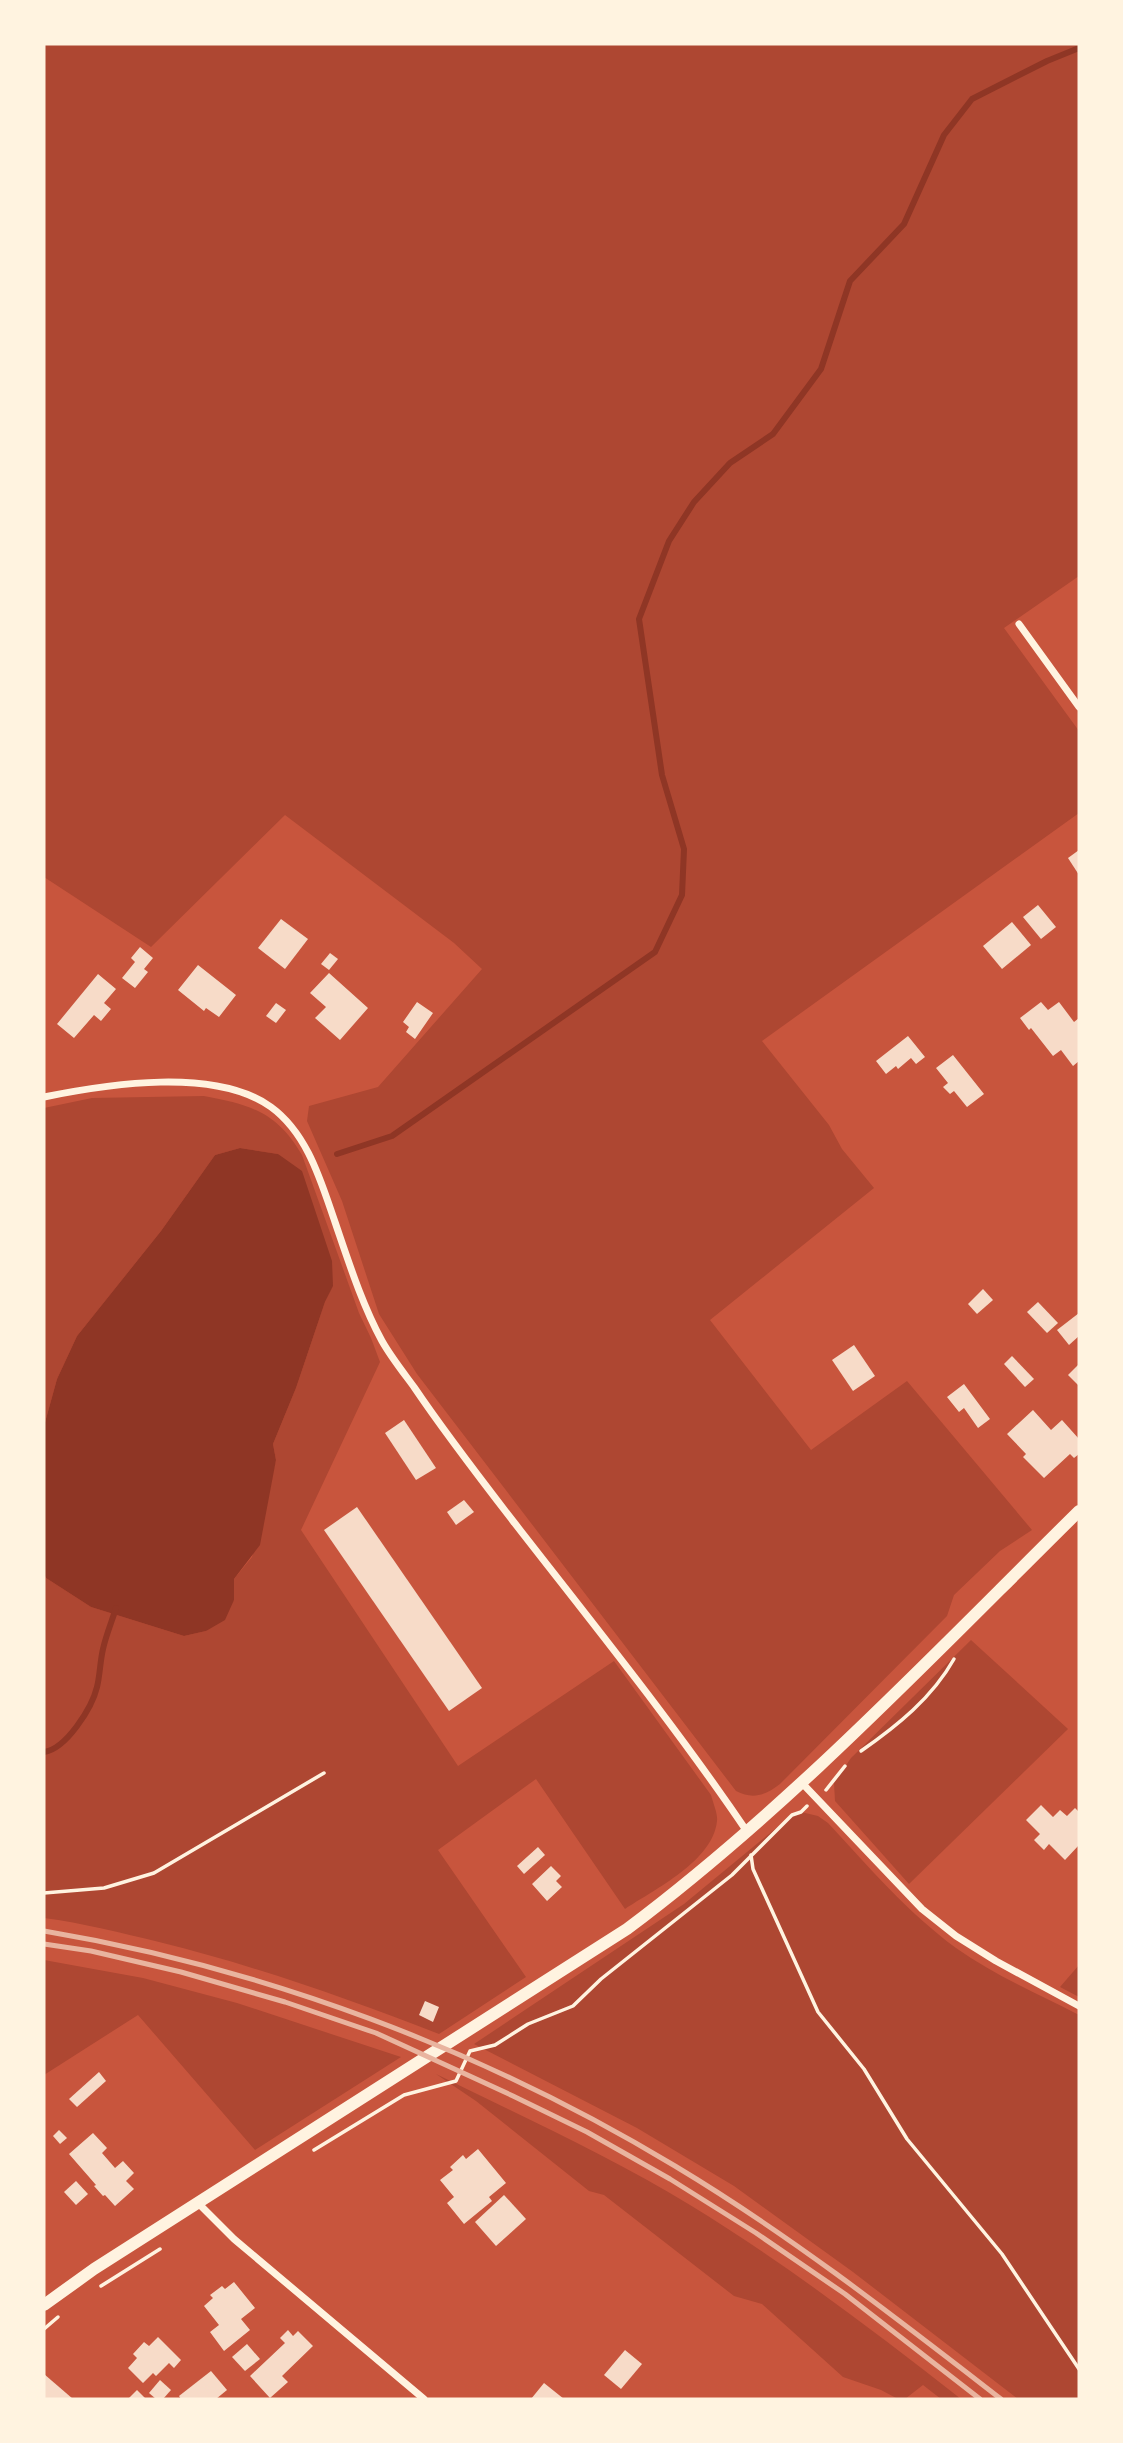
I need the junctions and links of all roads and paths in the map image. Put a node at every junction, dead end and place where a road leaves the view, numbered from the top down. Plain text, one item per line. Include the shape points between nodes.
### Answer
1 (1019, 624) dead end
2 (1079, 707) edge
3 (44, 1097) edge
4 (1079, 1511) edge
5 (324, 1773) dead end
6 (802, 1783) junction
7 (748, 1833) junction
8 (44, 1893) edge
9 (1079, 2007) edge
10 (198, 2203) junction
11 (44, 2305) edge
12 (1079, 2369) edge
13 (424, 2399) edge

1 - 2 street
3 - 7 street via 88,1088 184,1081 238,1090 279,1113 304,1145 317,1172 366,1308 384,1344 448,1437 631,1672
4 - 6 main road
5 - 8 path via 154,1873 104,1888
6 - 7 main road
6 - 9 street via 922,1909 996,1961
7 - 10 main road via 627,1929
7 - 12 path via 753,1869 818,2012 864,2069 906,2139 1002,2254
10 - 11 main road
10 - 13 street via 234,2239

